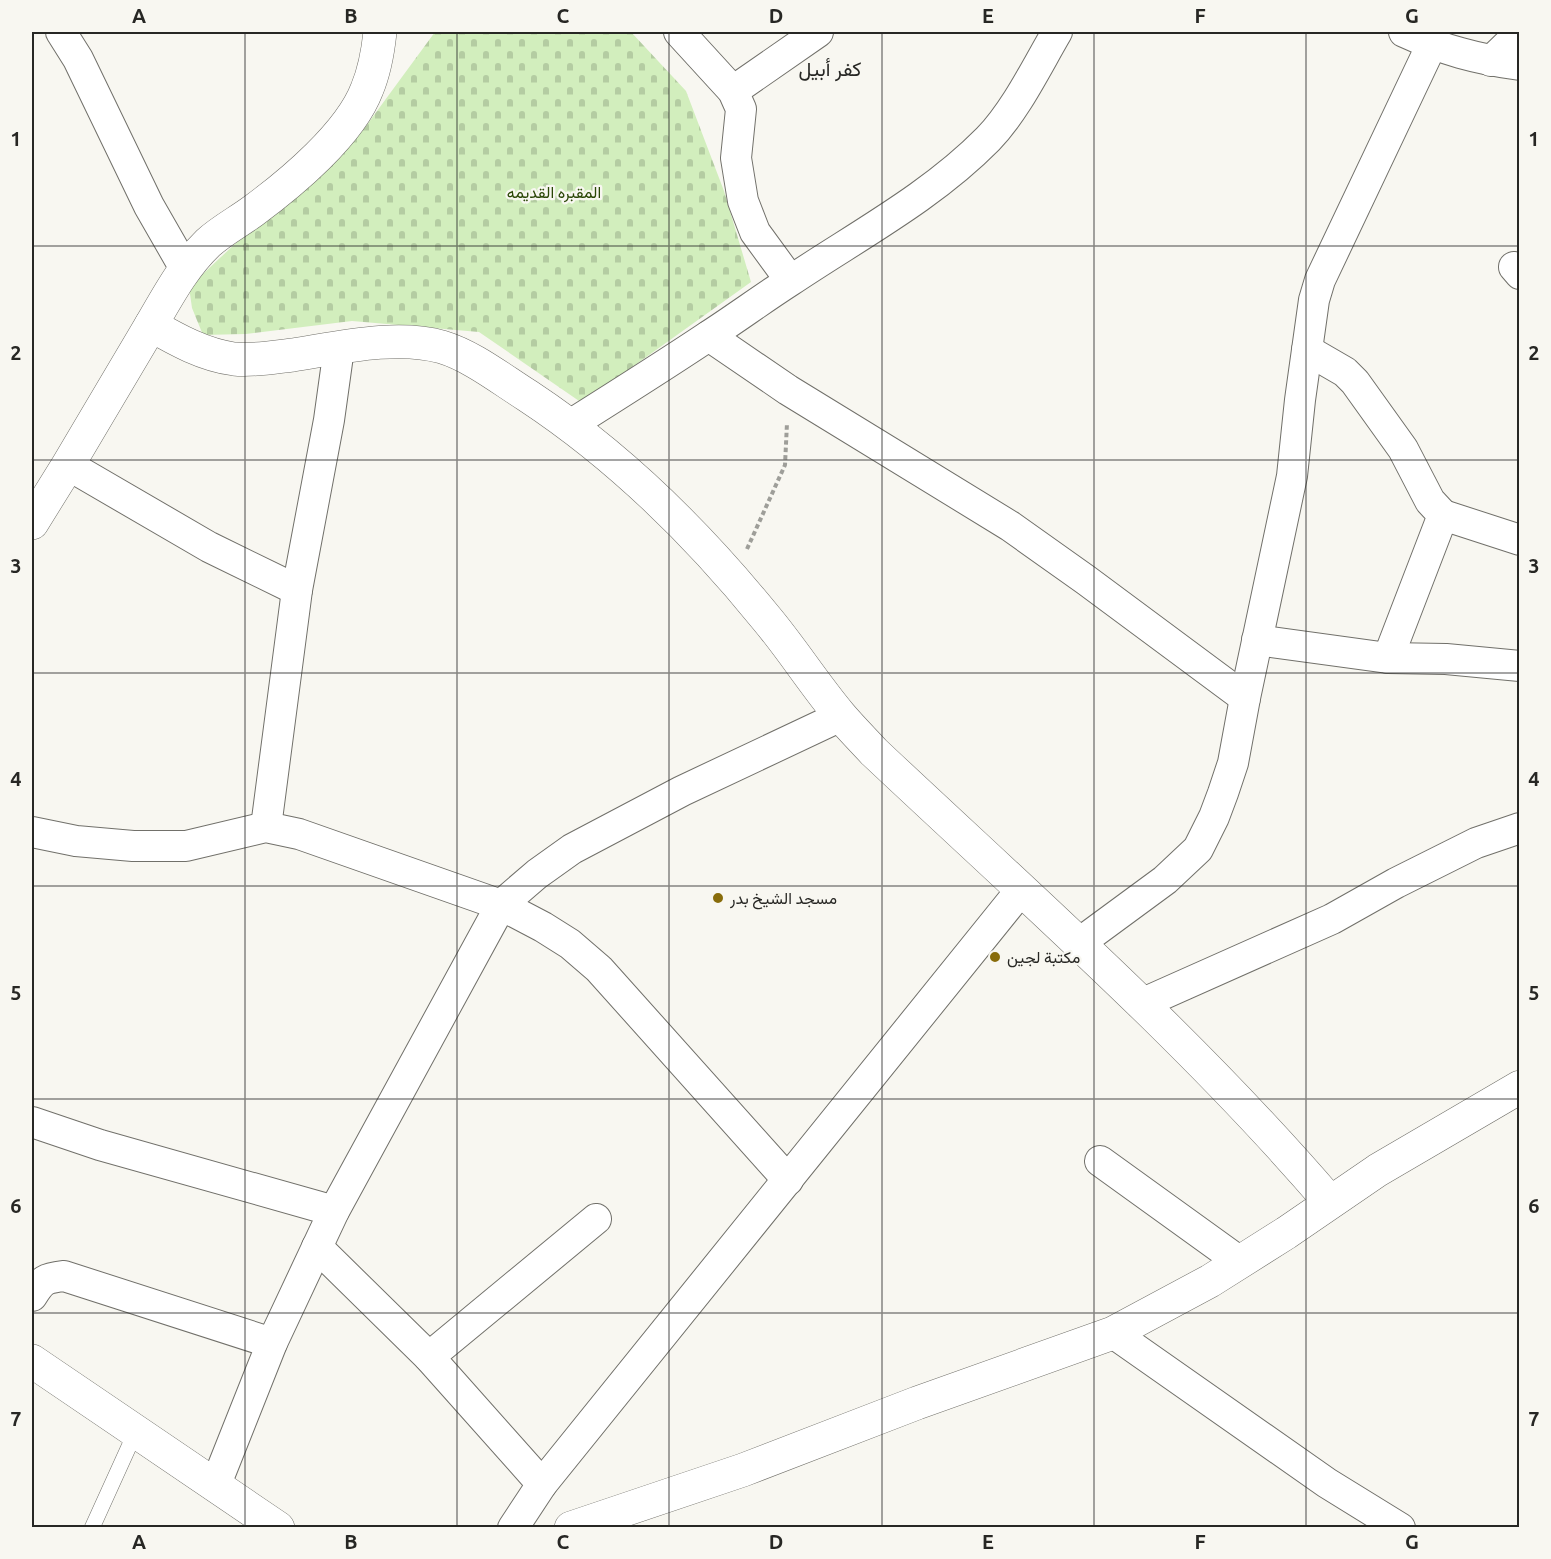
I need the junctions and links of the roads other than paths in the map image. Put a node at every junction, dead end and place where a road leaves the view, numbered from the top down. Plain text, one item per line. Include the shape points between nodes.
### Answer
1 (61, 32) edge
2 (380, 32) edge
3 (679, 32) edge
4 (818, 32) edge
5 (1056, 32) edge
6 (1404, 32) edge
7 (1520, 33) edge
8 (1432, 44) junction
9 (1505, 63) edge
10 (733, 91) junction
11 (184, 267) junction
12 (790, 280) junction
13 (151, 325) junction
14 (709, 336) junction
15 (339, 348) junction
16 (1307, 350) junction
17 (570, 425) junction
18 (68, 465) junction
19 (1443, 515) junction
20 (32, 523) edge
21 (1520, 540) edge
22 (297, 590) junction
23 (1257, 640) junction
24 (1388, 658) junction
25 (1520, 666) edge
26 (1245, 698) junction
27 (841, 716) junction
28 (266, 827) junction
29 (1520, 828) edge
30 (32, 832) edge
31 (1021, 890) junction
32 (501, 905) junction
33 (1078, 944) junction
34 (1141, 1004) junction
35 (1520, 1087) edge
36 (32, 1122) edge
37 (1100, 1161) dead end
38 (788, 1180) junction
39 (1330, 1202) junction
40 (334, 1210) junction
41 (596, 1219) dead end
42 (317, 1247) junction
43 (1240, 1262) junction
44 (32, 1296) edge
45 (1113, 1333) junction
46 (272, 1343) junction
47 (429, 1357) junction
48 (32, 1361) edge
49 (136, 1431) junction
50 (216, 1484) junction
51 (542, 1484) junction
52 (92, 1527) edge
53 (278, 1527) edge
54 (513, 1527) edge
55 (571, 1527) edge
56 (1400, 1527) edge

1 - 11 street
2 - 11 street via 378,56 367,91 348,123 310,163
3 - 10 street
4 - 10 street
5 - 12 street via 1007,114 982,144 880,224
6 - 8 street
7 - 9 street
8 - 9 street via 1462,55
8 - 16 street via 1320,280
10 - 12 street via 741,109 736,158 742,201 755,232
11 - 13 street
12 - 14 street
13 - 15 street via 197,348 234,359
13 - 18 street
14 - 17 street
14 - 26 street via 788,390 1010,526
15 - 17 street via 392,343 442,347 499,377
15 - 22 street
16 - 19 street via 1355,382 1403,449 1430,501
16 - 23 street via 1292,476
17 - 27 street via 650,491 766,618
18 - 20 street
18 - 22 street via 209,547
19 - 21 street
19 - 24 street
22 - 28 street
23 - 24 street
23 - 26 street
24 - 25 street
26 - 33 street via 1233,763 1198,849 1165,880
27 - 31 street
27 - 32 street via 682,791 572,849
28 - 30 street via 186,846 76,841
28 - 32 street via 299,834
29 - 34 street via 1476,843 1332,919
31 - 33 street
31 - 38 street
32 - 38 street via 570,944 599,969
32 - 40 street
33 - 34 street
34 - 39 street via 1288,1153
35 - 39 street
36 - 40 street via 100,1145
37 - 43 street
38 - 51 street
39 - 43 street
40 - 42 street
41 - 47 street
42 - 46 street
42 - 47 street
43 - 45 street
44 - 46 street via 41,1282 64,1276
45 - 55 street via 743,1470
45 - 56 street via 1318,1477
46 - 50 street
47 - 51 street
48 - 49 street
49 - 50 street
49 - 52 lane
50 - 53 street
51 - 54 street

